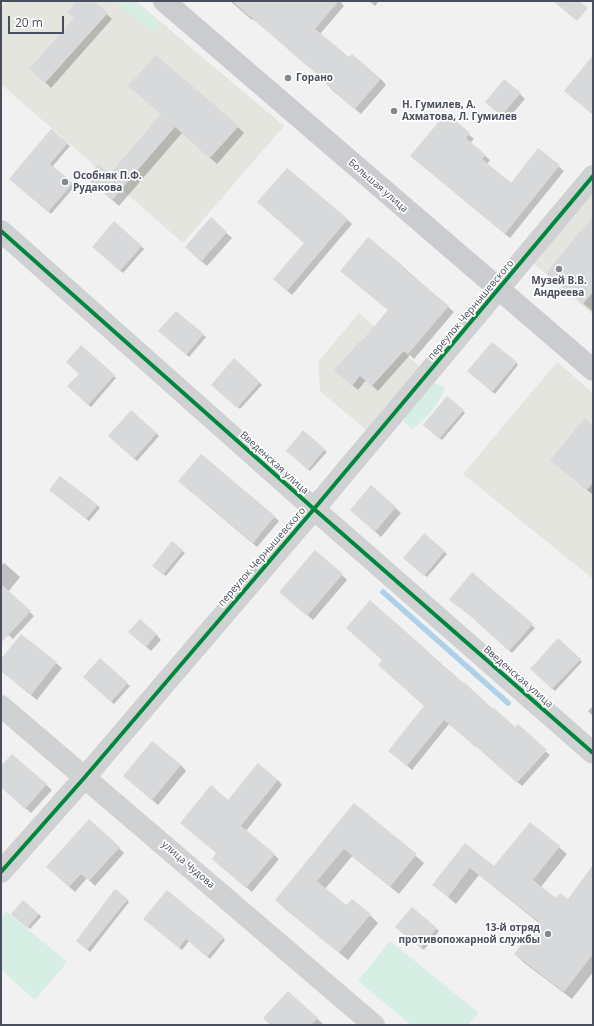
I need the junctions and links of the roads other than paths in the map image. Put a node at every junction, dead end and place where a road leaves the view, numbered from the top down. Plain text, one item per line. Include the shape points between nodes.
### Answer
1 (164, 1) edge
2 (593, 176) edge
3 (1, 231) edge
4 (498, 289) junction
5 (593, 370) edge
6 (314, 509) junction
7 (1, 706) edge
8 (593, 753) edge
9 (85, 776) junction
10 (1, 872) edge
11 (374, 1025) edge

1 - 4 main road, Большая улица
2 - 4 street, переулок Чернышевского
3 - 6 street, Введенская улица
4 - 5 main road, Большая улица
4 - 6 street, переулок Чернышевского
6 - 8 street, Введенская улица
6 - 9 street, переулок Чернышевского
7 - 9 street, улица Чудова
9 - 10 street, переулок Чернышевского
9 - 11 street, улица Чудова

